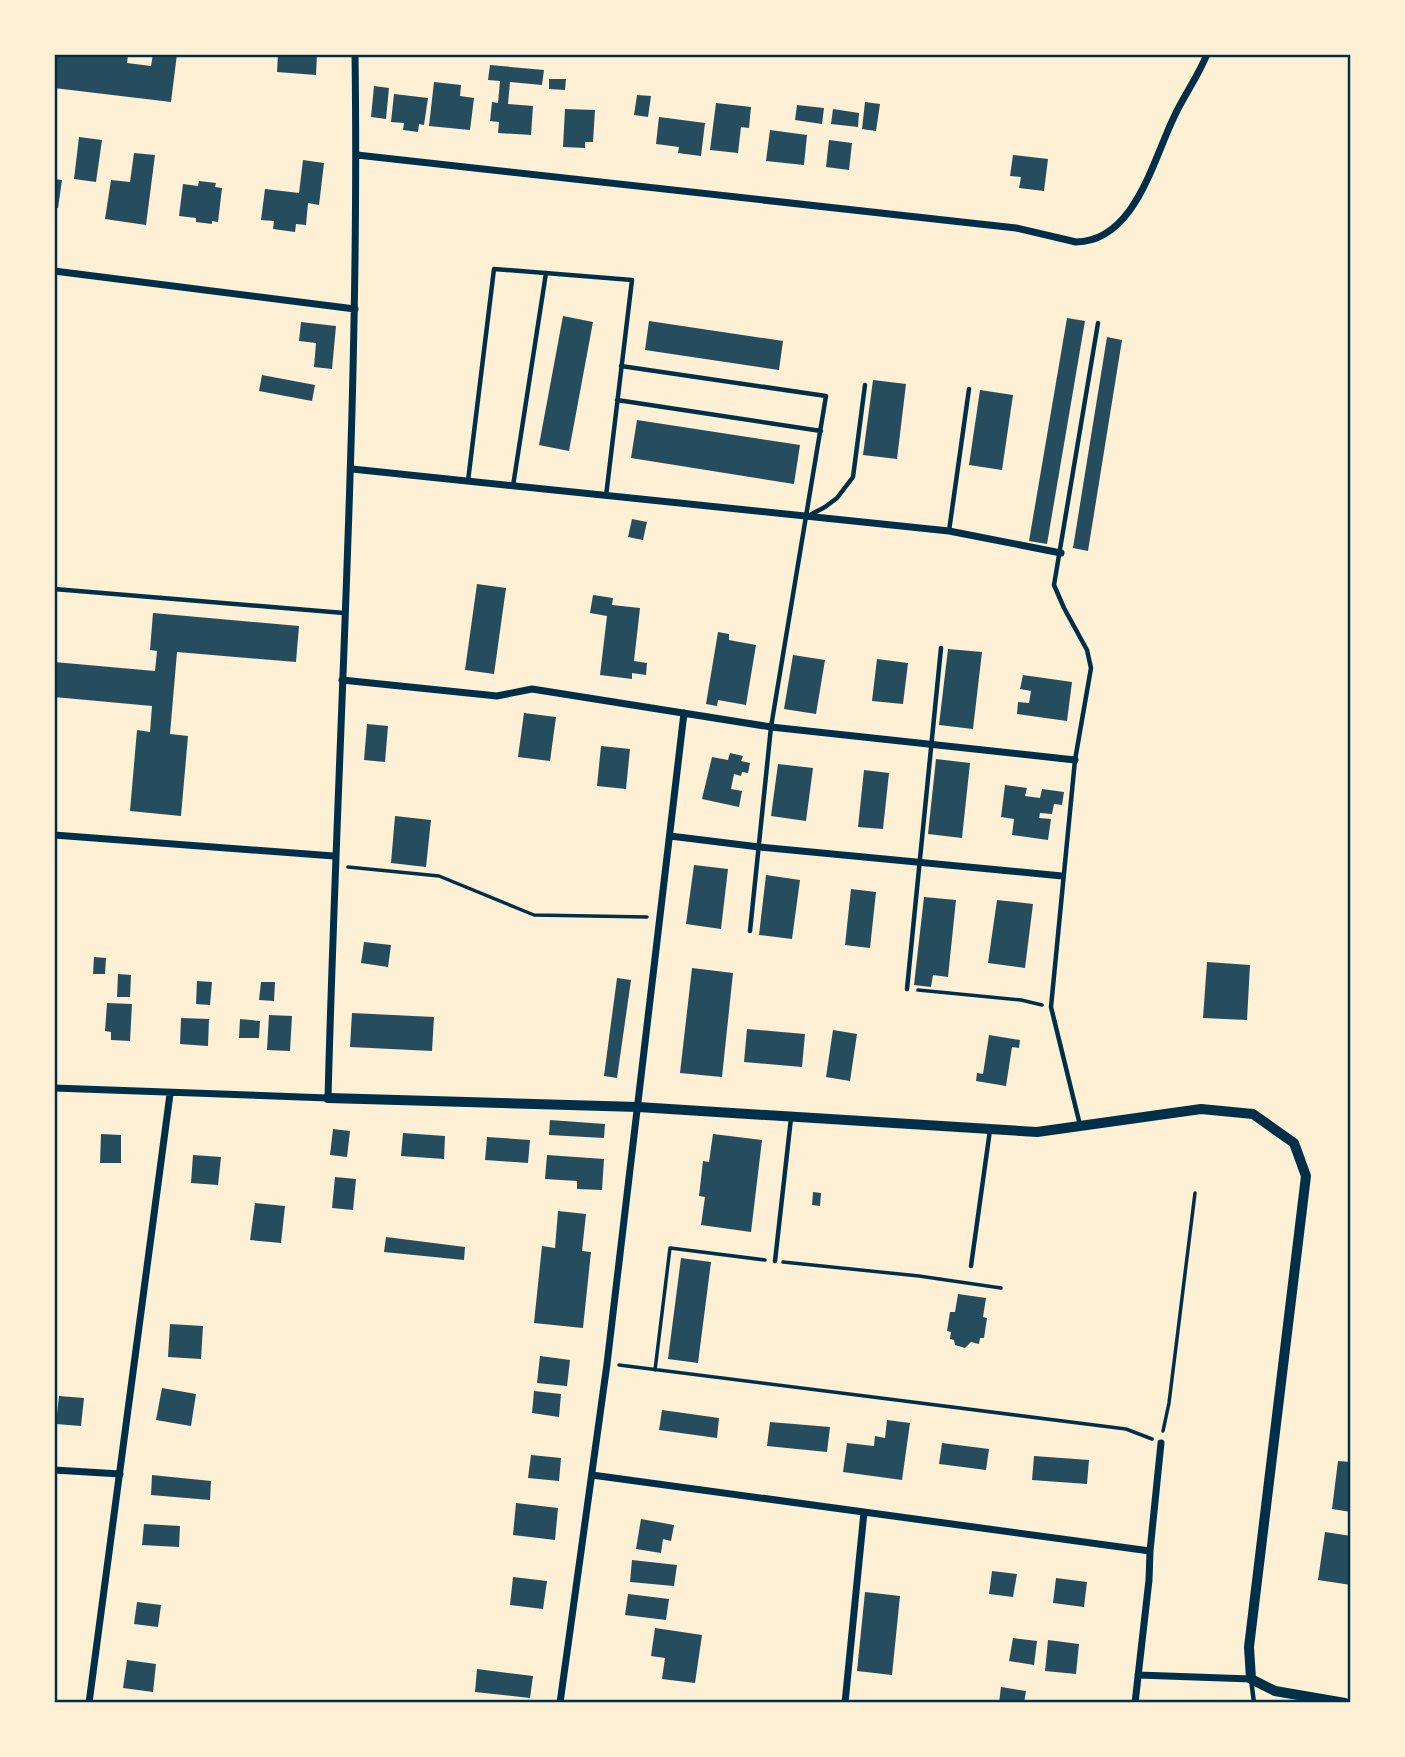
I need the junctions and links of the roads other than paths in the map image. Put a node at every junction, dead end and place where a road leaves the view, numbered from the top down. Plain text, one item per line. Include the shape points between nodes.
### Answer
1 (355, 54) edge
2 (1206, 54) edge
3 (357, 155) junction
4 (54, 271) edge
5 (546, 273) junction
6 (355, 309) junction
7 (1097, 323) dead end
8 (621, 366) junction
9 (865, 385) dead end
10 (969, 389) dead end
11 (617, 400) junction
12 (821, 431) junction
13 (352, 469) junction
14 (468, 481) junction
15 (513, 486) junction
16 (606, 496) junction
17 (807, 516) junction
18 (949, 531) junction
19 (1061, 553) junction
20 (54, 589) edge
21 (344, 613) junction
22 (941, 648) dead end
23 (342, 680) junction
24 (684, 713) junction
25 (771, 727) junction
26 (931, 744) junction
27 (1075, 760) junction
28 (54, 835) edge
29 (670, 836) junction
30 (759, 847) junction
31 (334, 856) junction
32 (919, 863) junction
33 (1062, 876) junction
34 (750, 931) dead end
35 (906, 989) road end
36 (54, 1088) edge
37 (170, 1094) junction
38 (328, 1098) junction
39 (638, 1107) junction
40 (791, 1117) junction
41 (1080, 1126) junction
42 (990, 1129) junction
43 (775, 1261) road end
44 (971, 1266) dead end
45 (1161, 1443) road end
46 (54, 1470) edge
47 (120, 1474) junction
48 (592, 1475) junction
49 (864, 1512) junction
50 (1150, 1551) junction
51 (1138, 1675) junction
52 (1251, 1679) junction
53 (89, 1703) edge
54 (560, 1703) edge
55 (845, 1703) edge
56 (1135, 1703) edge
57 (1254, 1703) edge
58 (1345, 1703) edge

1 - 3 street
2 - 3 street via 1146,185 1107,234 1086,242 1016,228
3 - 6 street
4 - 6 street
5 - 8 lane via 632,280
5 - 14 lane via 494,269
5 - 15 lane
6 - 13 street
7 - 19 lane
8 - 11 lane
8 - 12 lane via 826,396
9 - 17 lane via 853,477 837,498
10 - 18 lane
11 - 12 lane
11 - 16 lane
12 - 17 lane
13 - 14 street
13 - 21 street
14 - 15 street
15 - 16 street
16 - 17 street
17 - 18 street
17 - 25 lane
18 - 19 street
19 - 27 lane via 1055,585 1091,668
20 - 21 lane
21 - 23 street
22 - 26 lane
23 - 24 street via 497,696 533,689
23 - 31 street
24 - 25 street
24 - 29 street
25 - 26 street
25 - 30 lane
26 - 27 street
26 - 32 lane
27 - 33 lane
28 - 31 street
29 - 30 street
29 - 39 street
30 - 32 street
30 - 34 lane
31 - 38 street
32 - 33 street
32 - 35 lane
33 - 41 lane via 1051,1007
36 - 37 street
37 - 38 street
37 - 47 street
38 - 39 street
39 - 40 street
39 - 48 street
40 - 42 street
40 - 43 lane
41 - 42 street via 1037,1132
41 - 52 street via 1201,1109 1253,1114 1294,1143 1306,1176 1249,1647
42 - 44 lane
45 - 50 street
46 - 47 street
47 - 53 street
48 - 49 street
48 - 54 street
49 - 50 street
49 - 55 street
50 - 51 street
51 - 52 street
51 - 56 street
52 - 57 lane
52 - 58 street via 1275,1691

